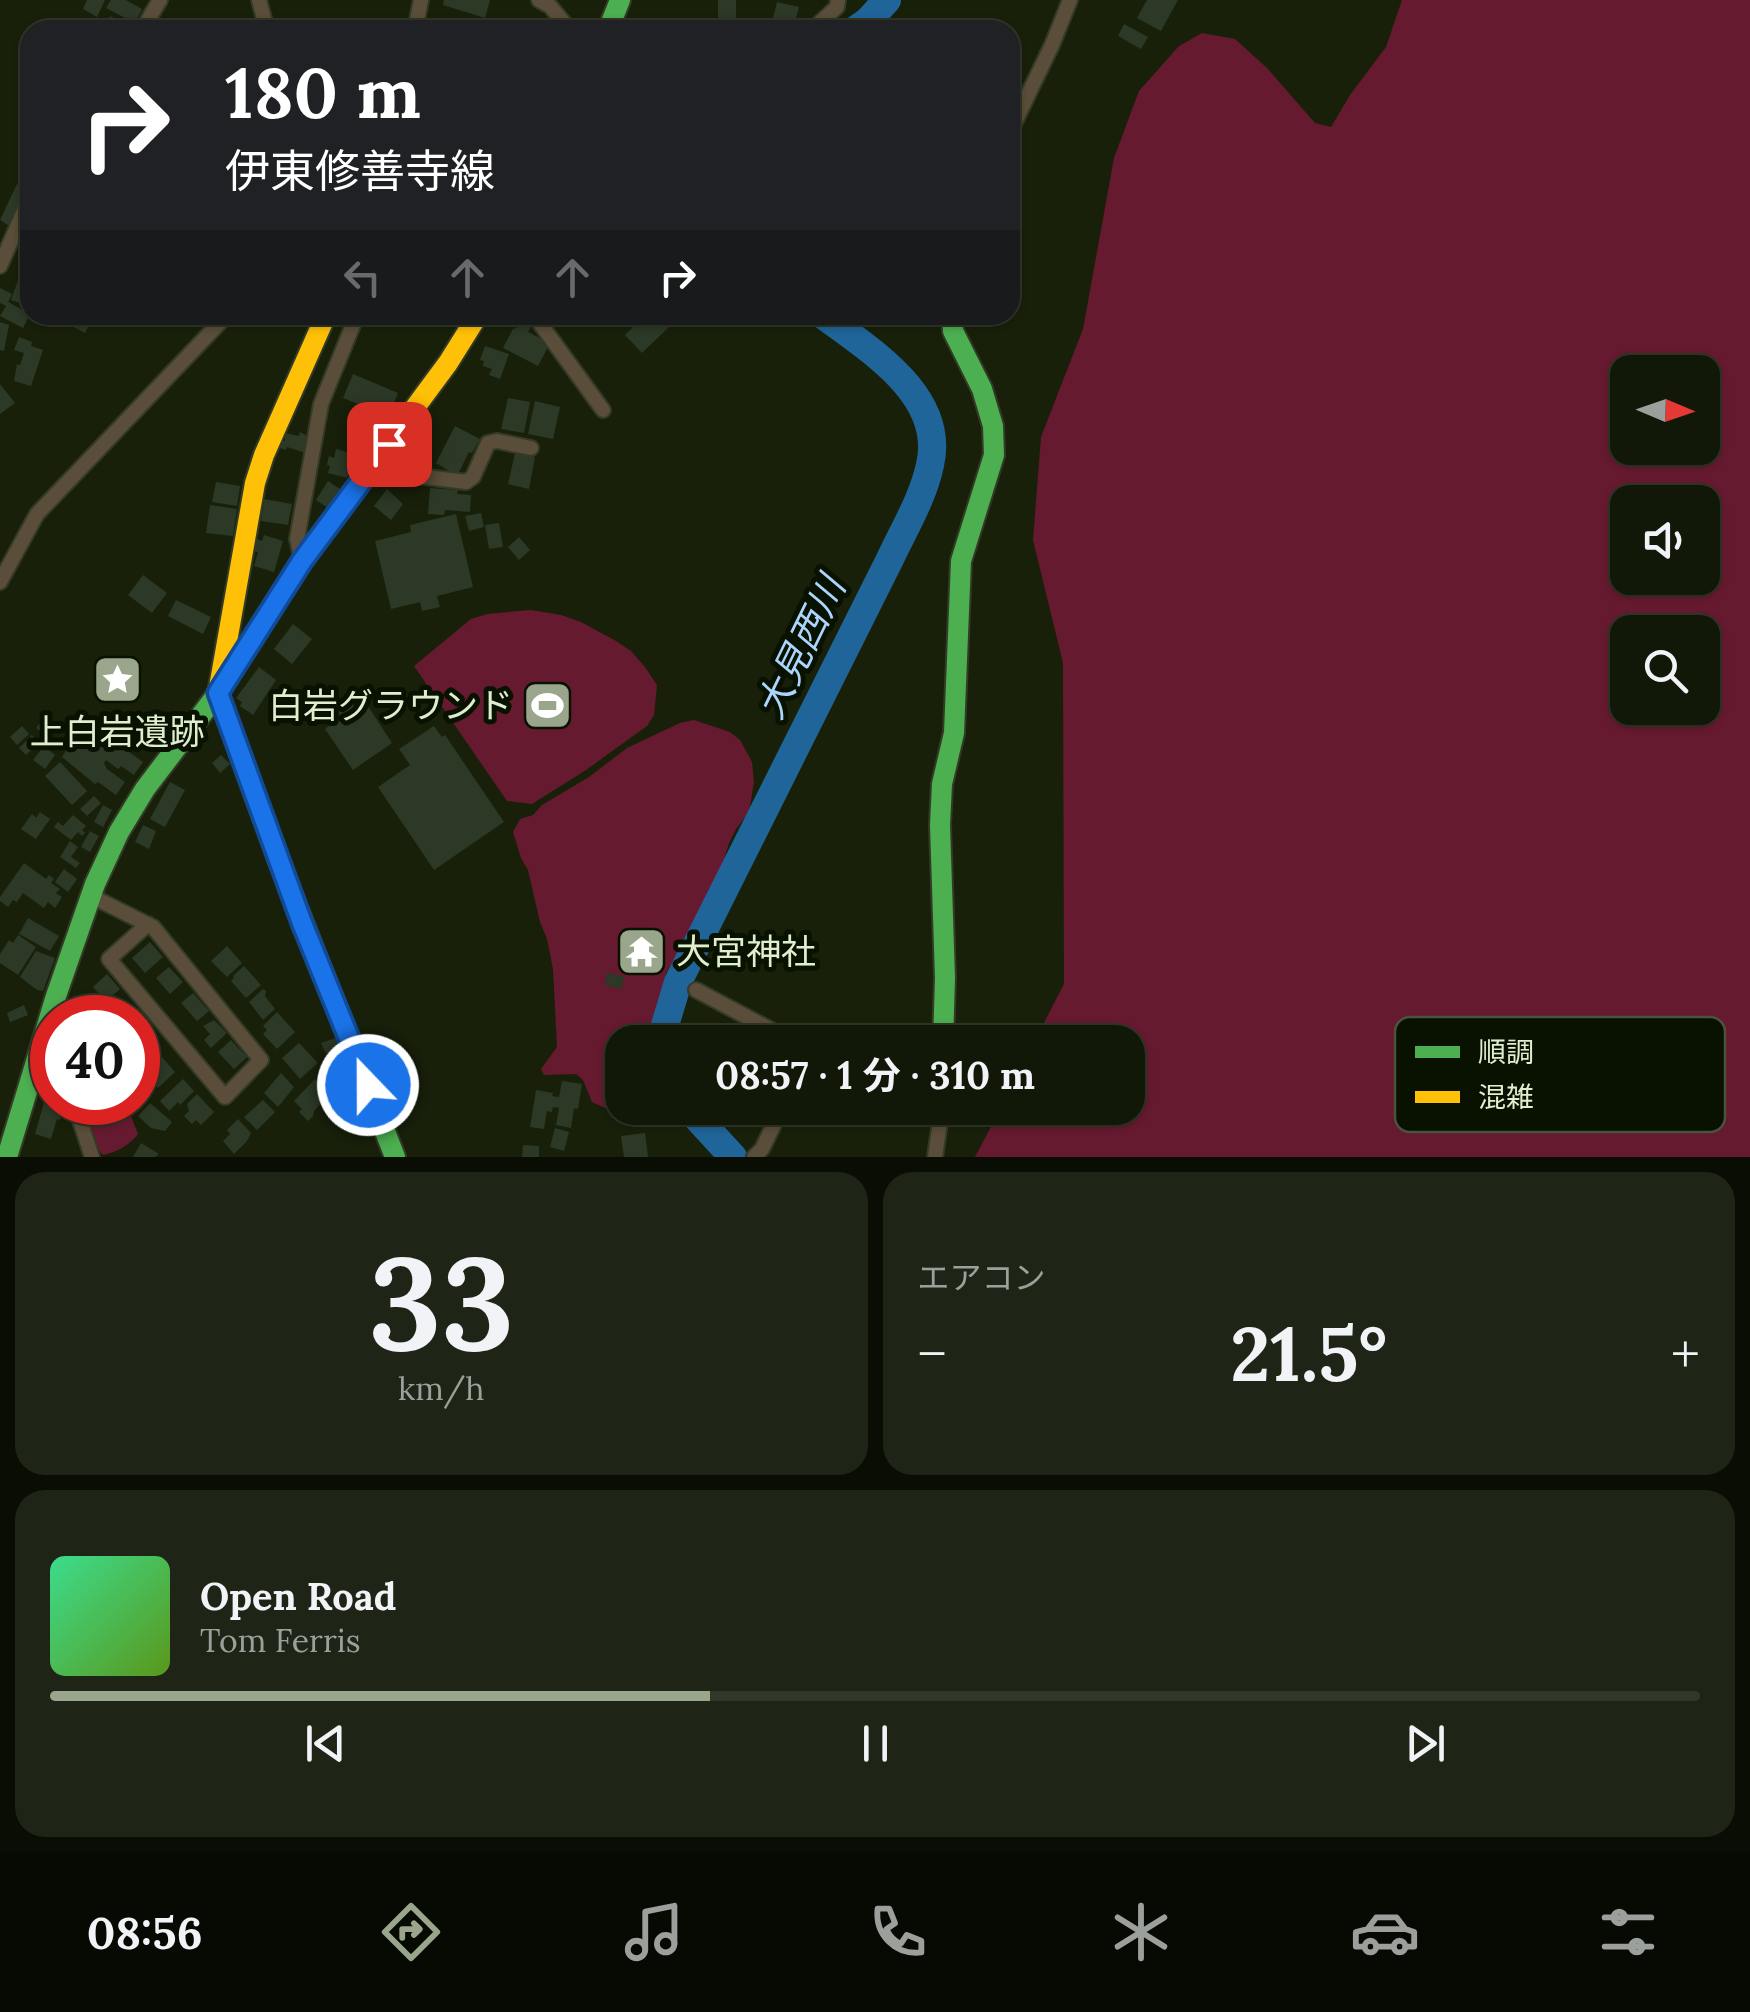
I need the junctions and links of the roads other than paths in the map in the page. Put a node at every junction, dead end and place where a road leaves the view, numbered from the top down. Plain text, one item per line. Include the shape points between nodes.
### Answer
1 (539, 0) edge
2 (838, 0) edge
3 (1070, 0) edge
4 (562, 20) edge
5 (822, 20) edge
6 (1020, 111) edge
7 (20, 220) edge
8 (0, 266) edge
9 (217, 325) edge
10 (322, 325) edge
11 (353, 325) edge
12 (472, 325) edge
13 (541, 325) edge
14 (953, 325) edge
15 (604, 410) dead end
16 (531, 448) dead end
17 (369, 470) junction
18 (302, 561) junction
19 (0, 582) edge
20 (218, 693) junction
21 (91, 896) junction
22 (148, 924) junction
23 (696, 990) dead end
24 (63, 995) edge
25 (762, 1025) edge
26 (944, 1025) edge
27 (30, 1097) edge
28 (82, 1125) edge
29 (772, 1125) edge
30 (940, 1125) edge
31 (755, 1156) edge
32 (7, 1157) edge
33 (92, 1157) edge
34 (395, 1157) edge
35 (935, 1157) edge

1 - 4 street
2 - 5 street
3 - 6 street
7 - 8 street
9 - 19 street via 37,514
10 - 20 street via 254,483
11 - 18 street via 321,404 296,539
12 - 17 street
13 - 15 street
14 - 26 street via 994,426 994,456 962,561 954,732 942,784
16 - 17 street via 488,442 466,482
17 - 18 street
18 - 20 street
20 - 21 street via 145,789
20 - 34 street
21 - 22 street
21 - 24 street
22 - 22 street via 261,1060 226,1098 109,959
23 - 25 street
27 - 32 street
28 - 33 street
29 - 31 street
30 - 35 street

